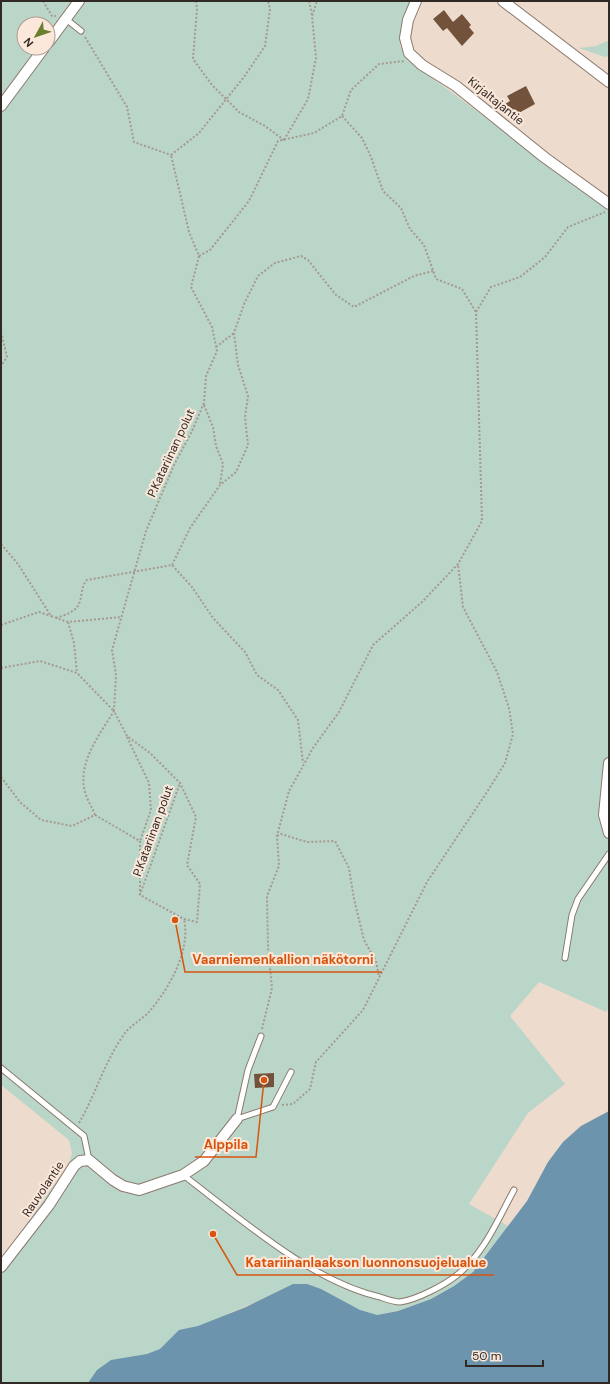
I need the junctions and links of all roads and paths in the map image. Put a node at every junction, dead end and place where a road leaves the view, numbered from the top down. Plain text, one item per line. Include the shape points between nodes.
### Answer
1 (44, 1) edge
2 (80, 1) edge
3 (196, 1) edge
4 (268, 1) edge
5 (309, 1) edge
6 (317, 1) edge
7 (416, 1) edge
8 (503, 1) edge
9 (312, 16) junction
10 (66, 19) junction
11 (81, 31) joint
12 (56, 32) edge
13 (38, 56) edge
14 (416, 60) junction
15 (609, 82) edge
16 (226, 100) junction
17 (1, 106) edge
18 (342, 116) junction
19 (284, 140) junction
20 (171, 155) junction
21 (609, 204) edge
22 (609, 211) edge
23 (199, 256) junction
24 (433, 271) junction
25 (476, 312) junction
26 (1, 332) edge
27 (234, 333) junction
28 (216, 347) junction
29 (1, 366) edge
30 (204, 404) junction
31 (220, 485) junction
32 (1, 544) edge
33 (458, 564) junction
34 (172, 565) junction
35 (135, 570) junction
36 (51, 616) junction
37 (122, 616) junction
38 (56, 618) junction
39 (68, 622) junction
40 (1, 625) edge
41 (1, 668) edge
42 (77, 673) junction
43 (114, 711) junction
44 (127, 736) junction
45 (609, 763) edge
46 (304, 764) junction
47 (1, 777) edge
48 (180, 783) junction
49 (95, 815) junction
50 (609, 833) edge
51 (276, 836) junction
52 (140, 841) junction
53 (609, 854) edge
54 (140, 895) junction
55 (184, 918) junction
56 (565, 958) dead end
57 (379, 978) junction
58 (261, 1036) joint
59 (1, 1068) edge
60 (291, 1072) dead end
61 (273, 1107) junction
62 (237, 1119) junction
63 (76, 1128) junction
64 (89, 1160) junction
65 (183, 1175) junction
66 (514, 1190) dead end
67 (1, 1267) edge

1 - 10 path via 52,16
2 - 10 street
3 - 16 path via 193,59
4 - 16 path via 270,9 265,46
5 - 9 path
6 - 9 path
7 - 14 street, Kirjaltajantie via 408,20 405,38 409,53
8 - 15 street
9 - 19 path via 316,58 308,99
10 - 11 lane
10 - 12 street
11 - 20 path via 127,107 134,142
13 - 17 street
14 - 18 path via 379,64 351,90
14 - 21 street, Kirjaltajantie via 456,86 544,157
16 - 19 path via 239,112
16 - 20 path via 199,133
18 - 19 path via 314,133
18 - 24 path via 362,138 383,191 401,208 410,229 424,245
19 - 23 path via 278,141 249,201 210,250
20 - 23 path via 189,232
22 - 25 path via 568,227 545,257 520,277 491,287
23 - 28 path, P.Katariinan polut via 191,287 212,328
24 - 25 path via 436,278 462,289
24 - 27 path via 414,276 354,307 336,295 305,258 301,256 274,263 258,276 244,304
25 - 33 path via 482,521
26 - 29 path via 7,357
27 - 28 path
27 - 31 path via 238,365 248,396 245,417 248,445 236,472
28 - 30 path, P.Katariinan polut via 217,352 206,376
30 - 31 path via 223,464
30 - 35 path, P.Katariinan polut via 174,464 146,531
31 - 34 path via 190,528
32 - 36 path via 18,564
33 - 46 path via 422,602 373,645 339,712
33 - 57 path via 463,607 497,672 509,708 513,734 505,762 427,882
34 - 35 path
34 - 46 path via 192,587 213,618 245,652 257,675 278,690 298,720
35 - 37 path, P.Katariinan polut
35 - 38 path via 87,580 82,585 79,605
36 - 38 path
36 - 40 path via 38,612
37 - 39 path
37 - 43 path, P.Katariinan polut via 112,650 116,675
38 - 39 path
39 - 42 path via 74,643
41 - 42 path via 40,661
42 - 43 path
43 - 44 path, P.Katariinan polut
43 - 49 path via 90,751 83,773 85,791
44 - 48 path, P.Katariinan polut via 150,753
44 - 52 path via 149,784 151,810
45 - 50 street via 604,815
46 - 51 path via 289,792
47 - 49 path via 20,802 41,820 72,826
48 - 54 path, P.Katariinan polut
48 - 55 path via 196,817 187,866 200,884 197,922
49 - 52 path, P.Katariinan polut
51 - 57 path via 281,834 307,842 335,841 350,868 364,940 376,961
51 - 58 path via 279,866 267,896 272,988
52 - 54 path, P.Katariinan polut
53 - 56 lane via 578,899 572,915
54 - 55 path, P.Katariinan polut
55 - 63 path via 187,931 182,955 174,975 148,1013 126,1032 109,1060
57 - 61 path via 363,1010 316,1062 310,1089 293,1104
58 - 62 lane via 248,1070
59 - 63 lane
60 - 61 lane
61 - 62 lane
62 - 65 street via 204,1161
63 - 64 lane via 84,1136
64 - 65 street via 113,1180 123,1186 139,1190
64 - 67 street, Rauvolantie via 80,1161 74,1166 49,1206
65 - 66 lane via 286,1252 327,1276 364,1294 400,1302 432,1291 458,1275 480,1251

